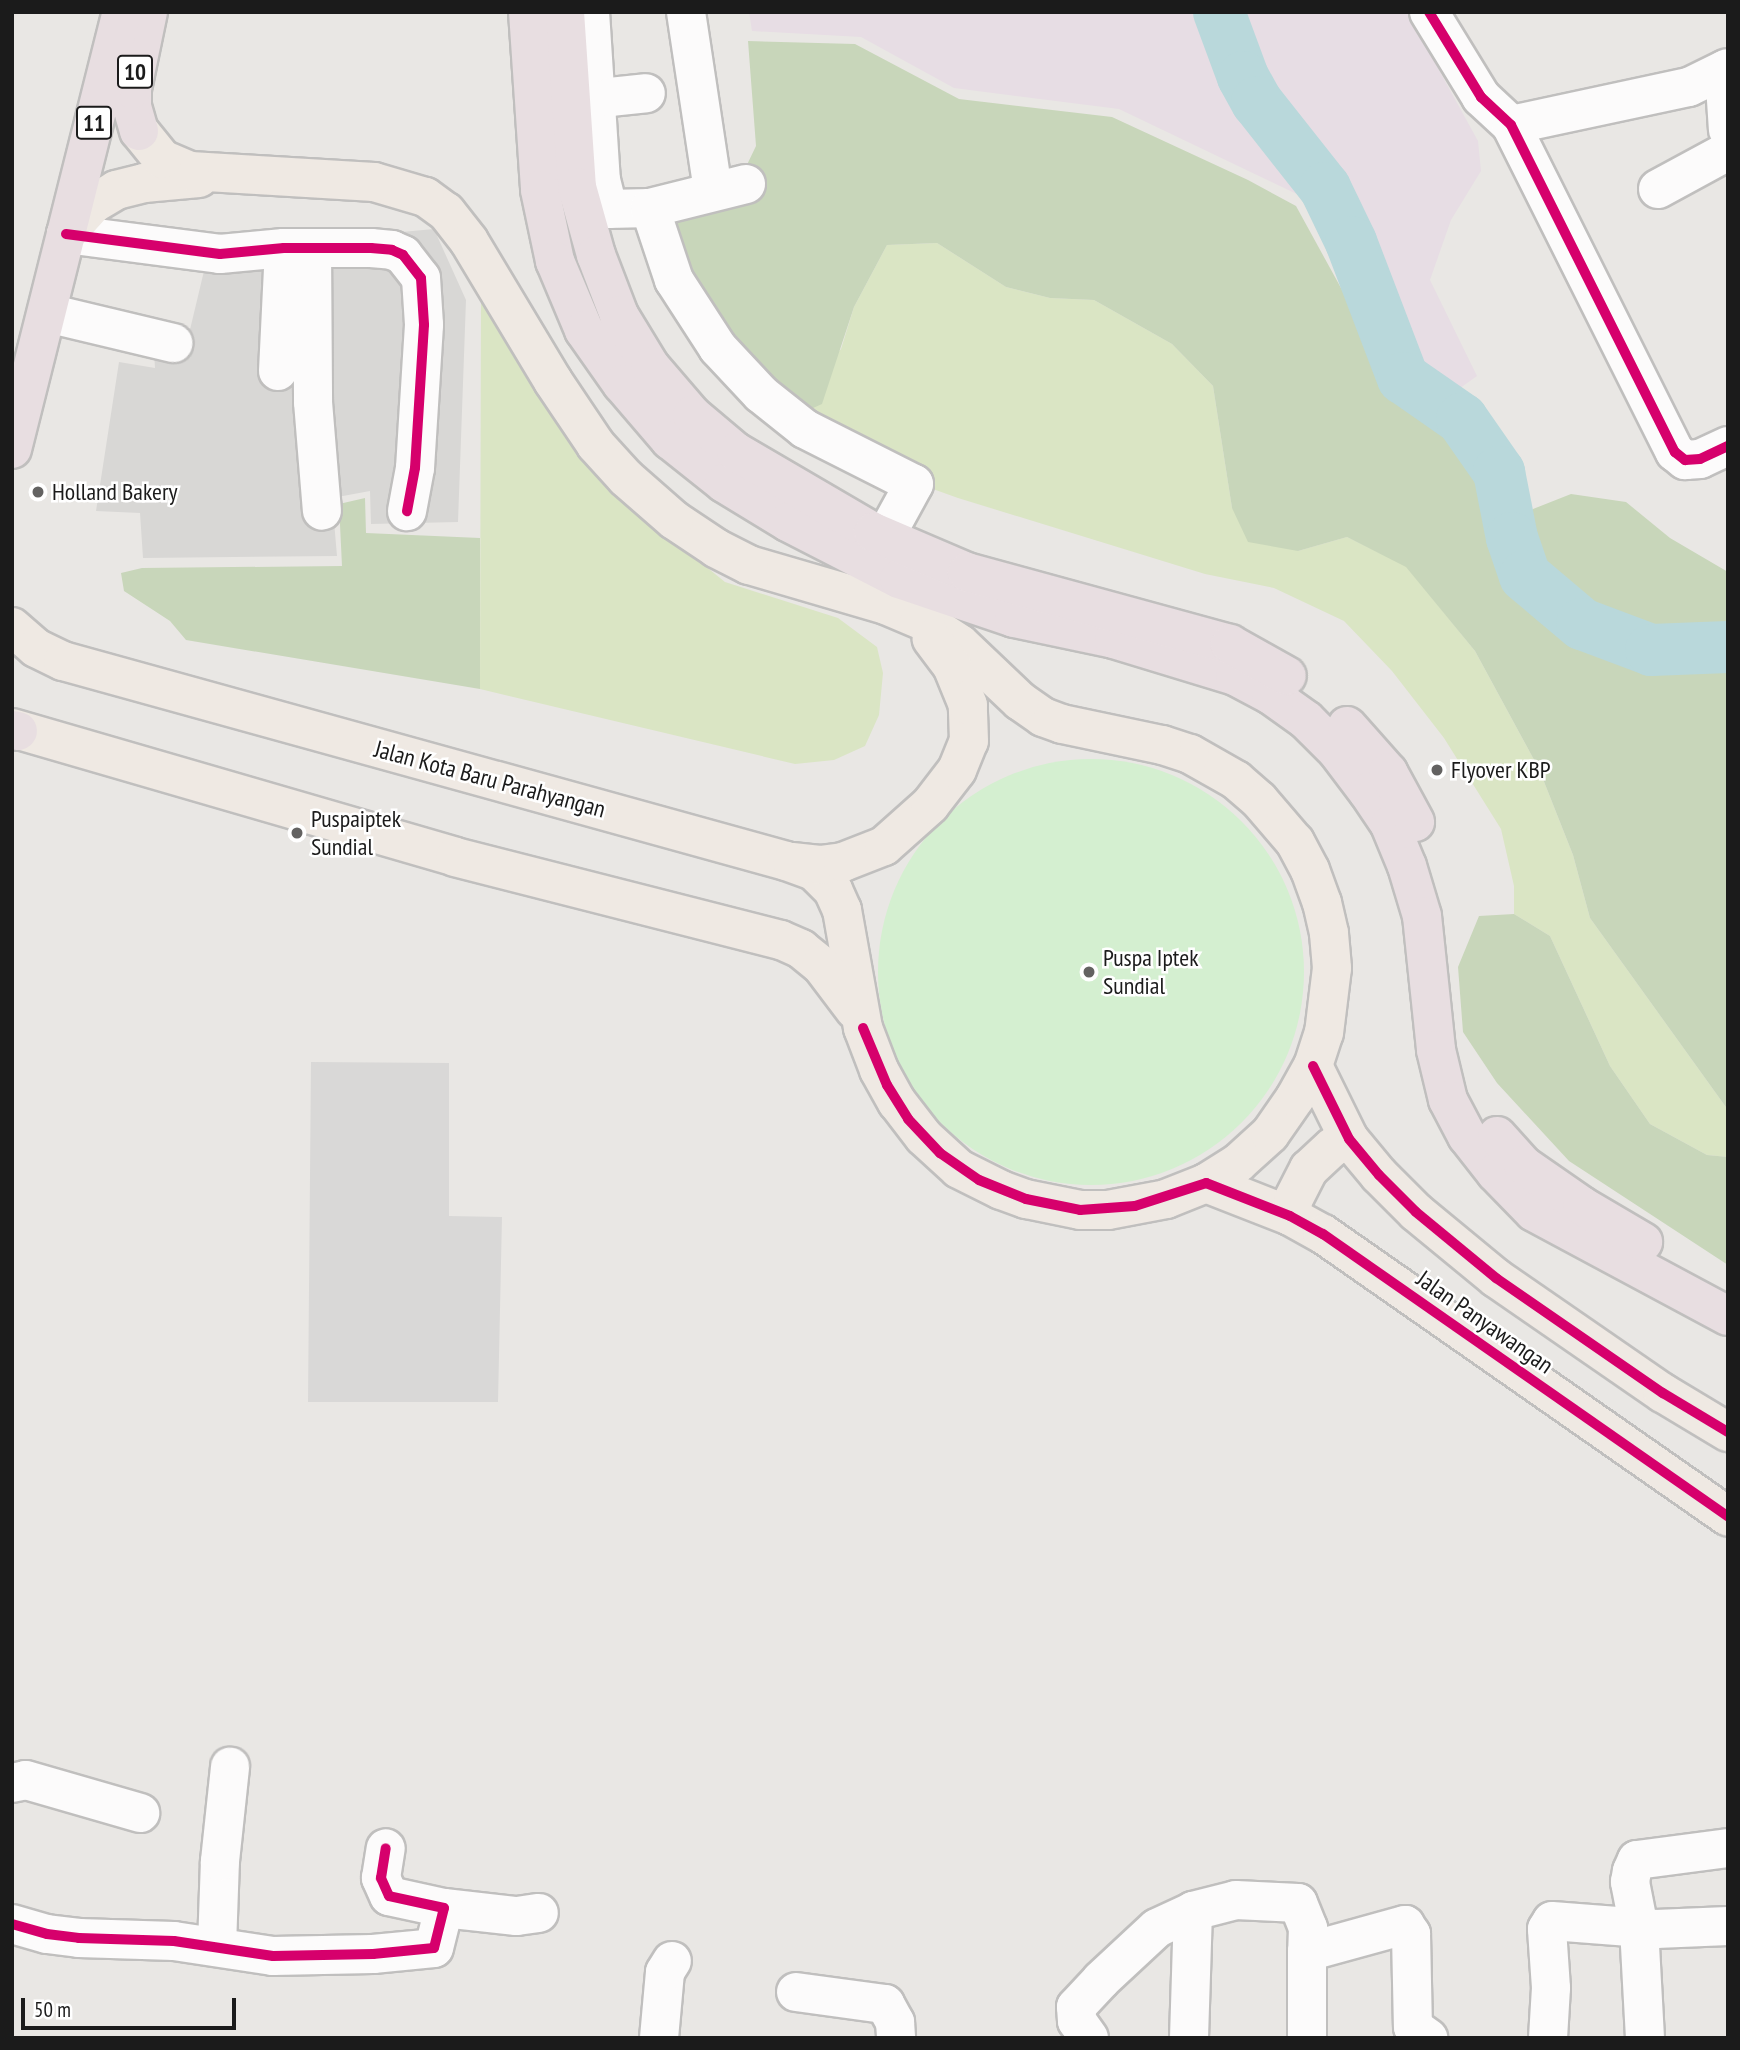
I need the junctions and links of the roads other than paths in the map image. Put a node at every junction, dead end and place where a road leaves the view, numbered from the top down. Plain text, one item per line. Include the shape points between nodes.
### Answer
1 (122, 12) edge
2 (148, 12) edge
3 (528, 12) edge
4 (565, 12) edge
5 (590, 12) edge
6 (686, 12) edge
7 (1429, 12) edge
8 (1726, 69) edge
9 (646, 93) dead end
10 (596, 103) junction
11 (1511, 125) junction
12 (1728, 130) edge
13 (139, 131) joint
14 (1728, 151) edge
15 (292, 178) junction
16 (1658, 189) dead end
17 (650, 208) junction
18 (66, 234) junction
19 (298, 249) junction
20 (47, 313) junction
21 (173, 343) dead end
22 (278, 371) dead end
23 (1728, 446) edge
24 (12, 449) edge
25 (323, 511) dead end
26 (407, 511) dead end
27 (885, 537) junction
28 (852, 595) junction
29 (12, 627) edge
30 (14, 730) edge
31 (786, 861) junction
32 (863, 1027) junction
33 (1313, 1066) junction
34 (1349, 1139) junction
35 (1206, 1183) junction
36 (1290, 1216) junction
37 (1728, 1288) edge
38 (1728, 1316) edge
39 (1728, 1432) edge
40 (1728, 1517) edge
41 (230, 1767) dead end
42 (12, 1783) edge
43 (140, 1813) dead end
44 (1728, 1847) edge
45 (386, 1848) dead end
46 (444, 1908) junction
47 (1193, 1912) junction
48 (539, 1913) dead end
49 (12, 1924) edge
50 (1728, 1926) edge
51 (1639, 1928) junction
52 (217, 1946) junction
53 (1307, 1952) junction
54 (672, 1961) dead end
55 (796, 1992) dead end
56 (659, 2038) edge
57 (896, 2038) edge
58 (1090, 2038) edge
59 (1189, 2038) edge
60 (1307, 2038) edge
61 (1429, 2038) edge
62 (1548, 2038) edge
63 (1645, 2038) edge

1 - 18 highway, 11
2 - 13 highway, 10 via 132,89
3 - 38 highway via 540,190 555,261 584,330 670,440 745,496 899,579 1014,618 1114,639 1235,676 1306,720 1368,792 1390,825 1407,866 1422,916 1436,1049 1448,1101 1467,1136 1534,1212
4 - 27 highway via 577,187 619,315 659,376 692,415 736,452
5 - 10 street
6 - 17 street via 729,187
7 - 11 street via 1481,97
8 - 11 street via 1689,87
8 - 12 street
9 - 10 street
10 - 17 street via 601,180 608,209
11 - 23 street via 1675,452 1685,460 1700,459
13 - 15 main road via 155,153 179,168
14 - 16 street
15 - 18 main road via 177,179 130,186 93,204
15 - 28 main road via 388,185 437,205 461,230 575,414 626,478 674,520 732,557
17 - 27 street via 674,280 718,348 752,385 805,429 914,484
18 - 19 street via 220,254
18 - 20 highway, 11
19 - 22 street
19 - 25 street
19 - 26 street via 392,250 413,264 421,278 421,393
20 - 21 street
20 - 24 highway, 11
27 - 37 highway via 967,572 1230,644 1275,667 1316,697 1388,772 1415,820 1433,867 1448,940 1450,1000 1464,1076 1476,1105 1499,1139 1523,1165 1582,1206
28 - 31 main road via 902,616 944,653 968,705 969,741 945,788 884,846 843,863
28 - 33 main road, Jalan Kota Baru Parahyangan via 906,612 938,629 1035,713 1062,724 1162,745 1212,765 1259,800 1295,842 1310,870 1329,933 1330,999
29 - 31 main road, Jalan Kota Baru Parahyangan via 36,648 63,661
30 - 32 main road, Jalan Kota Baru Parahyangan via 444,854 781,940 811,956 831,975
31 - 32 main road, Jalan Kota Baru Parahyangan via 814,872 837,896
32 - 35 main road, Jalan Kota Baru Parahyangan via 887,1085 908,1119 959,1169 990,1185 1053,1205 1108,1210 1166,1199
33 - 34 main road, Jalan Panyawangan
33 - 35 main road, Jalan Kota Baru Parahyangan via 1270,1134 1238,1163
34 - 36 main road via 1309,1169
34 - 39 main road, Jalan Panyawangan via 1416,1212 1496,1278
35 - 36 main road, Jalan Panyawangan
36 - 40 main road, Jalan Panyawangan via 1324,1234
41 - 52 street
42 - 43 street via 26,1780
44 - 51 street via 1637,1860 1629,1882
45 - 46 street via 381,1878 388,1896
46 - 48 street via 517,1916
46 - 52 street via 437,1945 430,1950 304,1957
47 - 53 street via 1236,1900 1298,1903 1308,1928
47 - 58 street via 1157,1928 1076,2007 1077,2021
47 - 59 street
49 - 52 street via 79,1938
50 - 51 street
51 - 62 street via 1550,1922
51 - 63 street
53 - 60 street
53 - 61 street via 1405,1925 1412,1944 1413,2027
54 - 56 street via 665,1972
55 - 57 street via 885,2004 895,2022

